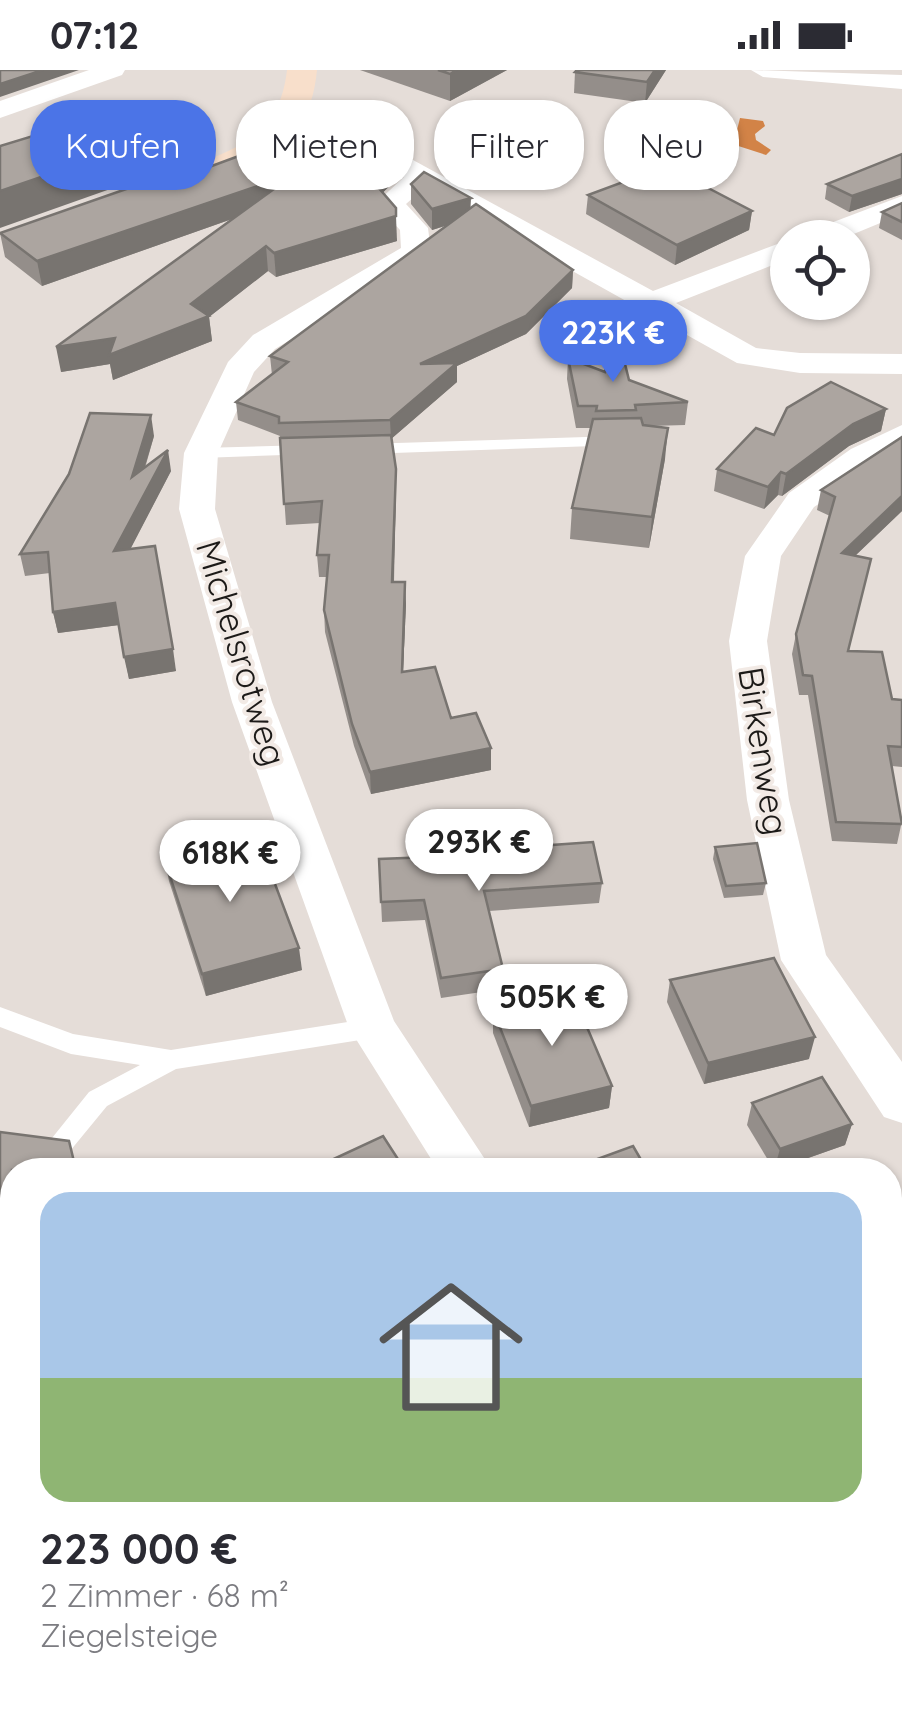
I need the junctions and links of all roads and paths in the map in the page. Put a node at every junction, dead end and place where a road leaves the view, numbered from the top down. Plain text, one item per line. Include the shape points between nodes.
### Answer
1 (114, 70) edge
2 (302, 70) edge
3 (763, 70) edge
4 (902, 82) edge
5 (300, 100) edge
6 (0, 110) edge
7 (414, 172) edge
8 (422, 176) junction
9 (902, 204) edge
10 (862, 220) edge
11 (770, 256) edge
12 (652, 302) junction
13 (902, 364) edge
14 (902, 435) edge
15 (642, 441) edge
16 (354, 449) edge
17 (335, 450) edge
18 (201, 454) junction
19 (0, 1017) edge
20 (373, 1028) junction
21 (170, 1060) junction
22 (902, 1102) edge
23 (61, 1144) edge
24 (458, 1158) edge

1 - 6 street
2 - 5 street
3 - 4 street
7 - 8 street
8 - 12 street
8 - 18 street, Michelsrotweg via 390,203 414,228 416,252 264,342 238,368
9 - 10 street
11 - 12 street
12 - 13 street via 748,356
14 - 22 street, Birkenweg via 801,500 763,556 748,640 768,800 804,960
15 - 16 lane
17 - 18 lane
18 - 20 street, Michelsrotweg via 197,510 252,702
19 - 21 lane via 72,1044
20 - 21 lane
20 - 24 street, Michelsrotweg
21 - 23 lane via 98,1099

